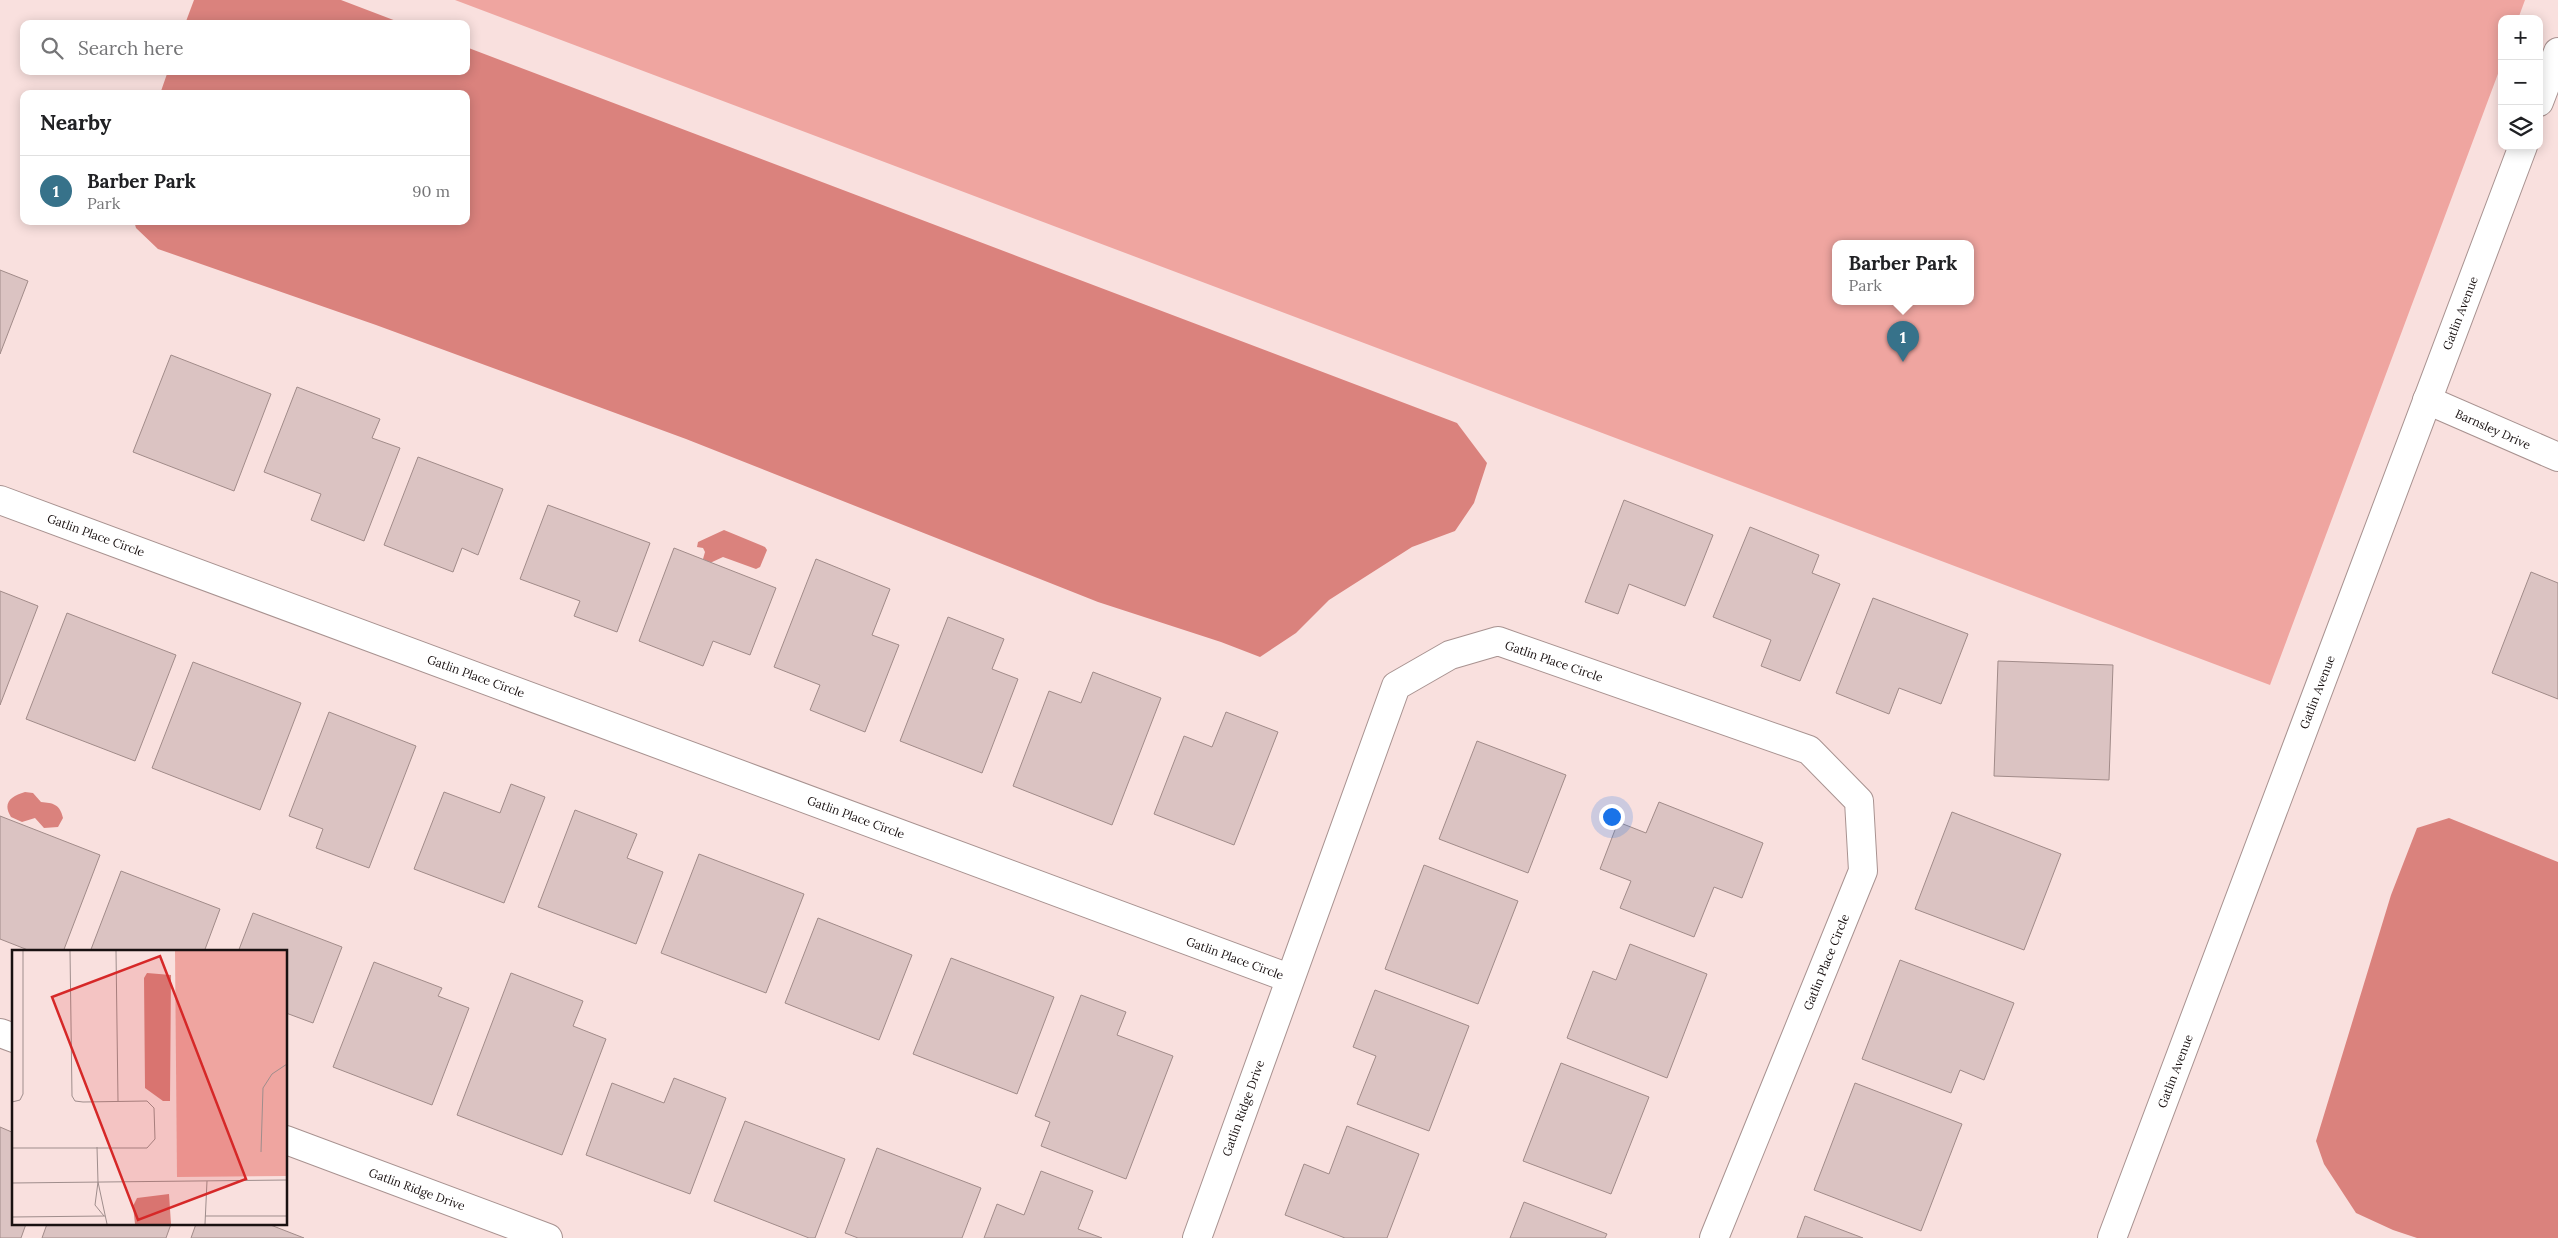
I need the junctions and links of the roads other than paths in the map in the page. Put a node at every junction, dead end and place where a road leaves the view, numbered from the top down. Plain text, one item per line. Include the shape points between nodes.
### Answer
1 (2558, 52) edge
2 (2543, 91) edge
3 (2521, 150) edge
4 (2427, 400) junction
5 (2558, 457) edge
6 (0, 500) edge
7 (1290, 978) junction
8 (0, 1033) edge
9 (12, 1037) edge
10 (288, 1141) edge
11 (548, 1238) edge
12 (1197, 1238) edge
13 (1714, 1238) edge
14 (2112, 1238) edge

1 - 2 street
3 - 4 street, Gatlin Avenue
4 - 5 street, Barnsley Drive
4 - 14 street, Gatlin Avenue
6 - 7 street, Gatlin Place Circle
7 - 12 street, Gatlin Ridge Drive
7 - 13 street, Gatlin Place Circle via 1396,686 1450,655 1498,641 1809,750 1859,800 1863,871
8 - 9 street
10 - 11 street, Gatlin Ridge Drive

